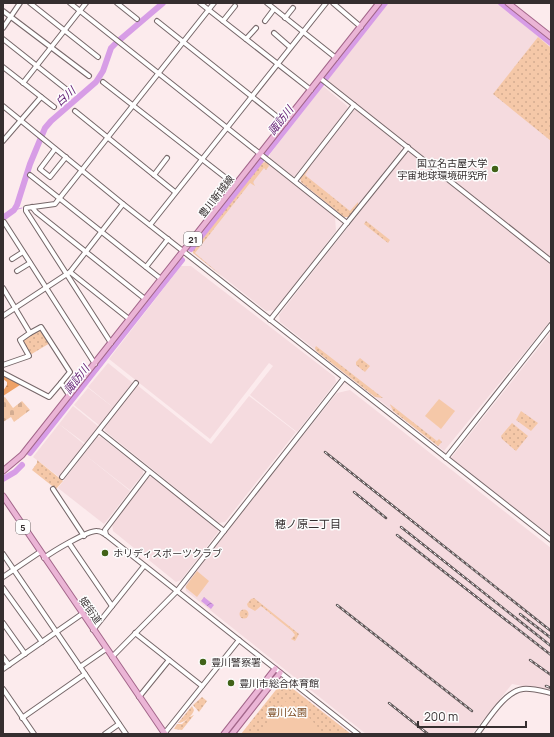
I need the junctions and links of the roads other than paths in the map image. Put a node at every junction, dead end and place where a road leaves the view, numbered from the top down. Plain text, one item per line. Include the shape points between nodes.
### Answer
1 (20, 3) edge
2 (30, 3) edge
3 (70, 3) edge
4 (86, 3) edge
5 (117, 3) edge
6 (200, 3) edge
7 (214, 3) edge
8 (266, 3) edge
9 (326, 3) edge
10 (333, 3) edge
11 (379, 3) edge
12 (508, 3) edge
13 (235, 6) dead end
14 (293, 8) dead end
15 (274, 9) junction
16 (209, 10) junction
17 (3, 11) edge
18 (80, 11) junction
19 (11, 17) junction
20 (285, 18) junction
21 (137, 19) dead end
22 (156, 21) dead end
23 (223, 21) junction
24 (265, 21) dead end
25 (361, 27) junction
26 (3, 28) edge
27 (256, 28) dead end
28 (64, 30) junction
29 (303, 32) junction
30 (274, 33) dead end
31 (551, 37) edge
32 (3, 39) edge
33 (246, 40) junction
34 (183, 42) junction
35 (290, 47) junction
36 (51, 48) junction
37 (98, 57) dead end
38 (336, 58) junction
39 (277, 64) junction
40 (37, 66) junction
41 (3, 67) edge
42 (158, 73) junction
43 (89, 76) dead end
44 (321, 79) junction
45 (104, 82) dead end
46 (23, 83) junction
47 (311, 90) junction
48 (71, 93) dead end
49 (251, 96) junction
50 (41, 97) junction
51 (133, 105) junction
52 (354, 105) junction
53 (3, 106) edge
54 (54, 107) dead end
55 (75, 112) dead end
56 (22, 120) junction
57 (285, 123) junction
58 (226, 127) junction
59 (108, 138) junction
60 (3, 140) edge
61 (408, 147) junction
62 (55, 149) junction
63 (263, 156) junction
64 (66, 157) junction
65 (167, 158) dead end
66 (201, 159) junction
67 (82, 171) junction
68 (30, 175) dead end
69 (154, 175) junction
70 (295, 181) junction
71 (235, 185) junction
72 (175, 192) junction
73 (60, 198) junction
74 (124, 204) junction
75 (32, 207) junction
76 (4, 222) dead end
77 (347, 222) junction
78 (150, 225) junction
79 (102, 232) junction
80 (168, 239) junction
81 (183, 251) junction
82 (23, 252) junction
83 (86, 252) junction
84 (12, 259) dead end
85 (551, 261) edge
86 (30, 263) junction
87 (146, 267) junction
88 (17, 271) dead end
89 (68, 273) junction
90 (161, 279) junction
91 (3, 288) edge
92 (46, 288) junction
93 (144, 299) junction
94 (15, 308) junction
95 (3, 316) edge
96 (129, 319) junction
97 (270, 320) junction
98 (551, 325) edge
99 (30, 333) junction
100 (111, 343) junction
101 (4, 363) edge
102 (95, 364) junction
103 (3, 373) edge
104 (344, 378) junction
105 (61, 383) junction
106 (136, 383) dead end
107 (69, 396) junction
108 (99, 431) junction
109 (446, 458) junction
110 (3, 470) edge
111 (149, 472) junction
112 (62, 476) dead end
113 (53, 489) dead end
114 (3, 496) edge
115 (224, 531) junction
116 (106, 535) junction
117 (84, 536) junction
118 (551, 540) edge
119 (69, 543) junction
120 (40, 552) junction
121 (3, 554) edge
122 (44, 558) junction
123 (144, 566) junction
124 (13, 570) junction
125 (3, 577) edge
126 (3, 588) edge
127 (177, 591) junction
128 (112, 606) junction
129 (82, 614) junction
130 (3, 624) edge
131 (94, 630) junction
132 (56, 632) junction
133 (135, 633) junction
134 (239, 640) junction
135 (42, 642) junction
136 (106, 649) junction
137 (25, 654) junction
138 (3, 657) edge
139 (112, 657) junction
140 (169, 660) junction
141 (9, 665) junction
142 (80, 667) junction
143 (3, 669) edge
144 (276, 669) junction
145 (280, 673) junction
146 (85, 674) junction
147 (202, 686) junction
148 (3, 690) edge
149 (551, 693) edge
150 (139, 697) junction
151 (22, 718) junction
152 (120, 724) junction
153 (34, 734) edge
154 (105, 734) edge
155 (126, 734) edge
156 (164, 734) edge
157 (224, 734) edge
158 (232, 734) edge
159 (358, 734) edge
160 (477, 734) edge

1 - 19 street
2 - 28 street
3 - 18 street
4 - 18 street
5 - 21 street
6 - 16 street
7 - 16 street
8 - 15 street
9 - 29 street
10 - 25 street
11 - 25 main road, 豊川新城線 / 21
12 - 31 main road
13 - 23 street
14 - 20 street
15 - 20 street
15 - 24 street
16 - 23 street
16 - 34 street
17 - 19 street
18 - 28 street
18 - 42 street
19 - 26 street
19 - 36 street
20 - 29 street
22 - 34 street
23 - 33 street
25 - 38 main road, 豊川新城線 / 21
27 - 33 street
28 - 36 street
28 - 37 street
29 - 35 street
29 - 38 street
30 - 35 street
32 - 40 street
33 - 39 street
34 - 42 street
34 - 49 street
35 - 39 street
36 - 40 street
36 - 43 street
38 - 44 main road, 豊川新城線 / 21
39 - 47 street
39 - 49 street
40 - 46 street
40 - 48 street
41 - 46 street
42 - 51 street
42 - 58 street
44 - 47 main road, 豊川新城線 / 21
44 - 52 street
45 - 51 street
46 - 50 street
47 - 57 main road, 豊川新城線 / 21
49 - 57 street
49 - 58 street
50 - 54 street
50 - 56 street
51 - 59 street
51 - 66 street
52 - 61 street
52 - 70 street
53 - 56 street
55 - 59 street
56 - 60 street
56 - 62 street
57 - 63 main road, 豊川新城線 / 21
58 - 63 street
58 - 66 street
59 - 67 street
59 - 69 street
61 - 77 street
61 - 85 street
62 - 64 street
62 - 64 street via 40,169 50,177
63 - 70 street
63 - 71 main road, 豊川新城線 / 21
64 - 67 street
65 - 69 street
66 - 71 street
66 - 72 street
67 - 73 street
67 - 74 street
68 - 73 street
69 - 72 street
70 - 77 street
71 - 81 main road, 豊川新城線 / 21
72 - 78 street
73 - 75 street via 55,204
73 - 79 street
74 - 78 street
74 - 79 street
75 - 83 street
75 - 89 street via 26,208 26,211
76 - 82 street
77 - 97 street
78 - 80 street
79 - 83 street
79 - 87 street
80 - 81 street
80 - 87 street
81 - 90 main road, 豊川新城線 / 21
81 - 97 street
82 - 84 street
82 - 86 street
83 - 89 street
83 - 93 street
86 - 88 street
86 - 92 street
87 - 90 street
89 - 92 street
89 - 96 street
89 - 100 street
90 - 93 main road, 豊川新城線 / 21
91 - 94 street
92 - 94 street
92 - 102 street
93 - 96 main road, 豊川新城線 / 21
94 - 95 street
94 - 99 street
96 - 100 main road, 豊川新城線 / 21
97 - 104 street
98 - 109 street
99 - 101 street via 20,340 29,356
99 - 105 street via 41,327 70,372
100 - 102 main road, 豊川新城線 / 21
102 - 107 main road, 豊川新城線 / 21
103 - 105 street via 49,397
104 - 109 street
104 - 115 street
105 - 107 street
106 - 108 street
107 - 110 main road, 豊川新城線 / 21 via 22,455
108 - 111 street
108 - 112 street
109 - 118 street
111 - 115 street
111 - 116 street via 105,530
113 - 117 street
114 - 120 main road, 姫街道 / 5
115 - 127 street
116 - 117 street via 96,531
116 - 123 street
117 - 119 street
119 - 122 street
119 - 128 street
120 - 122 main road, 姫街道 / 5
120 - 124 street
121 - 124 street
122 - 129 main road, 姫街道 / 5
123 - 127 street
123 - 128 street
124 - 125 street
124 - 132 street
126 - 135 street
127 - 133 street
127 - 134 street
128 - 131 street
129 - 131 main road, 姫街道 / 5
129 - 132 street
130 - 137 street
131 - 136 main road, 姫街道 / 5
132 - 135 street
132 - 142 street
133 - 139 street
133 - 140 street
134 - 144 street
134 - 147 street
135 - 137 street
136 - 139 main road, 姫街道 / 5
136 - 142 street
137 - 141 street
138 - 141 street
139 - 150 main road, 姫街道 / 5
140 - 147 street
140 - 150 street
141 - 143 street
142 - 146 street
144 - 145 street
144 - 157 main road
145 - 158 main road
145 - 159 street
146 - 151 street
146 - 152 street
147 - 156 street
148 - 151 street
149 - 160 street via 528,689 512,693
150 - 156 main road, 姫街道 / 5
151 - 153 street
152 - 154 street
152 - 155 street

